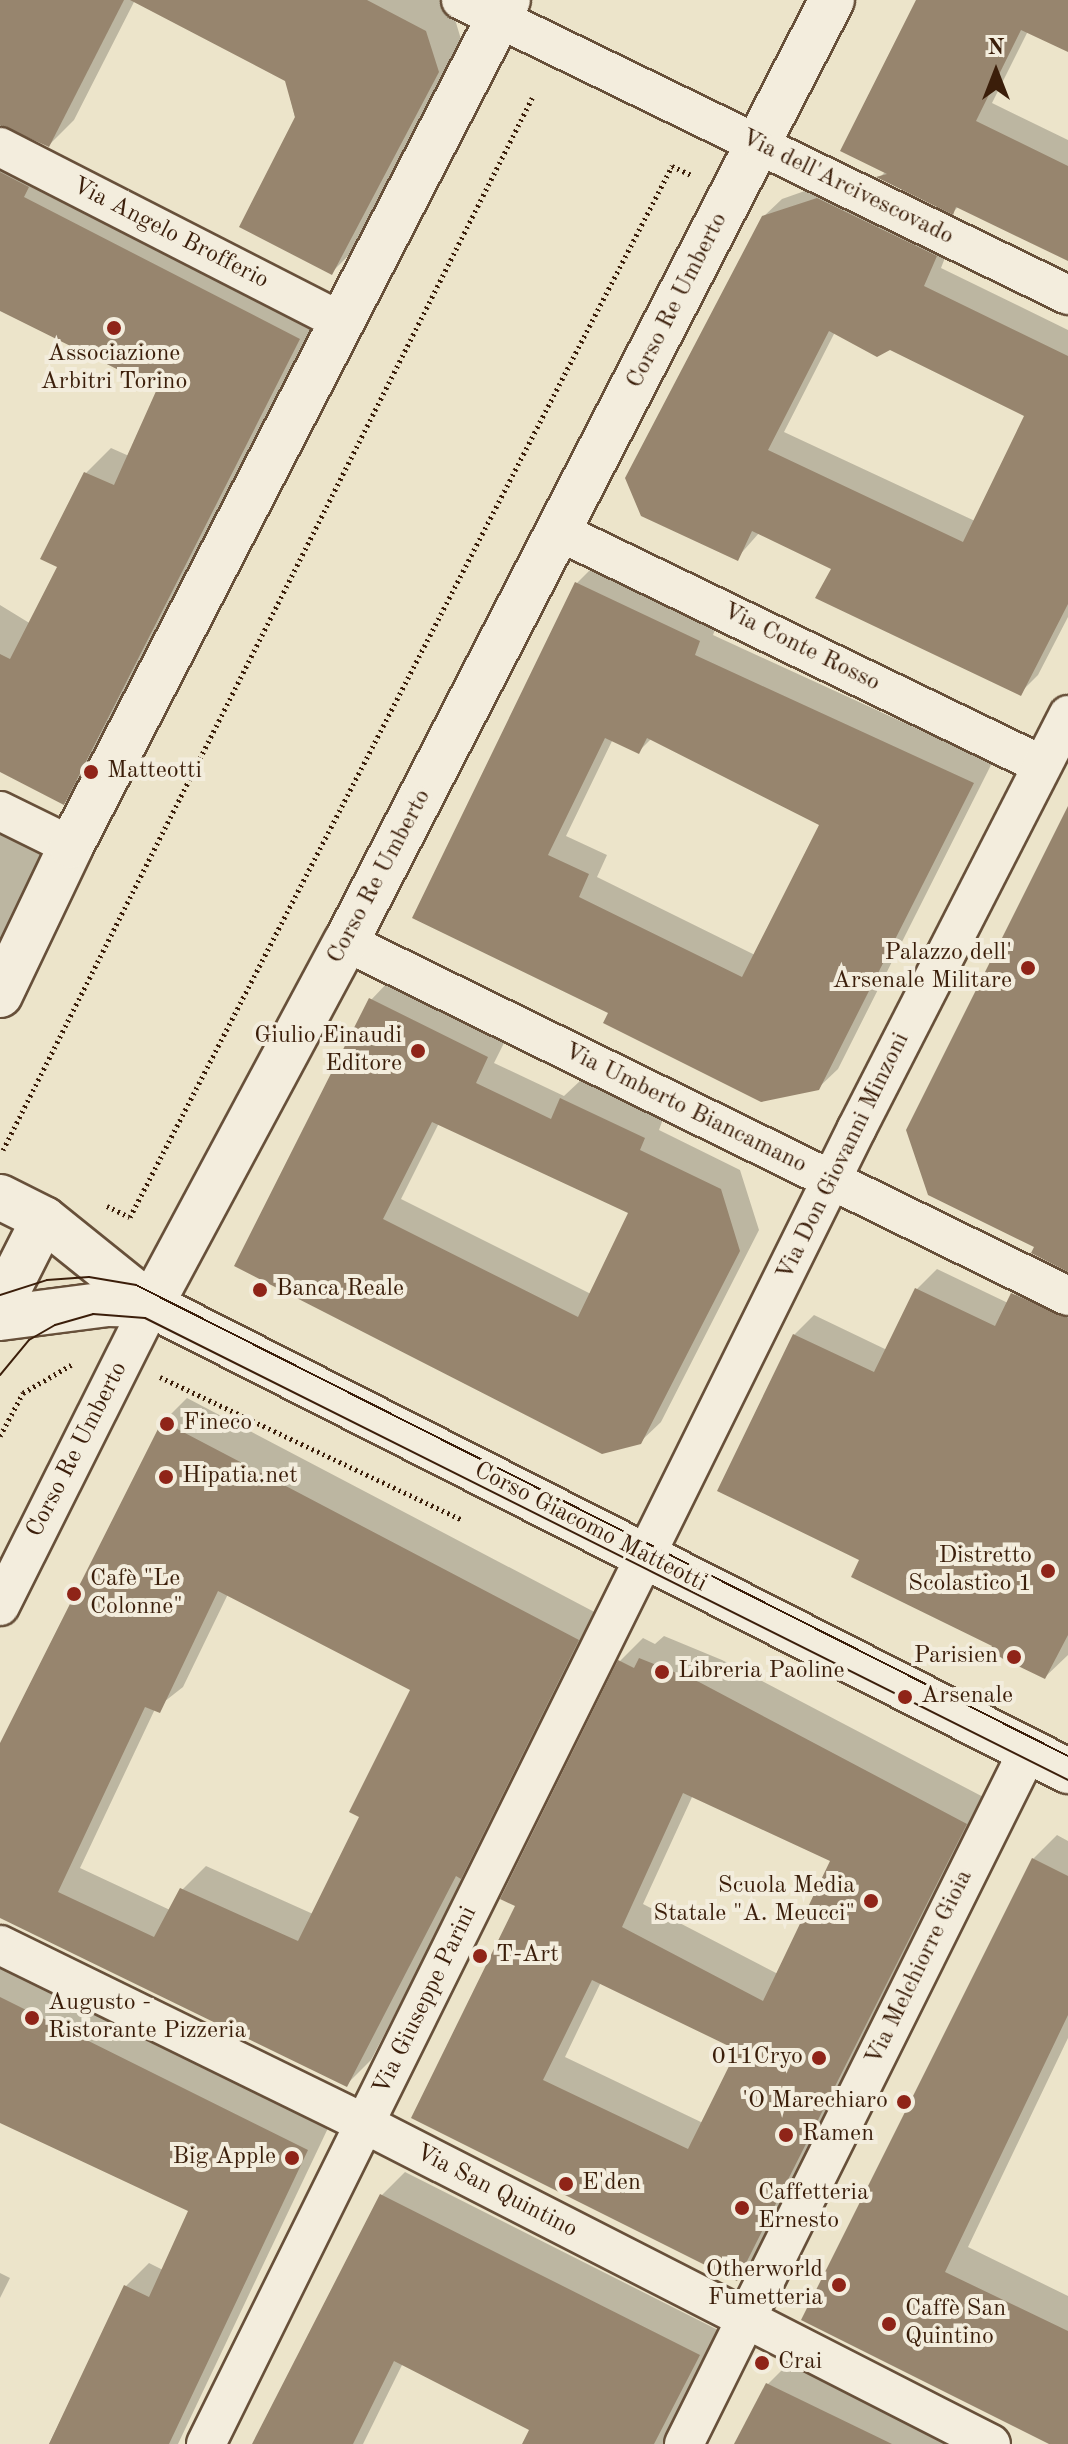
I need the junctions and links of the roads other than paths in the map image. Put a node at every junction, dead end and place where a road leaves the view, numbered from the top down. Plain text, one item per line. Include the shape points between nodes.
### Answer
1 (832, 0) edge
2 (489, 7) edge
3 (757, 146) junction
4 (0, 147) edge
5 (1068, 295) edge
6 (340, 321) junction
7 (560, 532) junction
8 (1068, 715) edge
9 (1042, 765) junction
10 (0, 811) edge
11 (71, 846) junction
12 (346, 942) junction
13 (0, 995) edge
14 (7, 1177) edge
15 (833, 1181) junction
16 (44, 1219) junction
17 (1068, 1296) edge
18 (151, 1305) junction
19 (0, 1306) edge
20 (0, 1318) edge
21 (647, 1557) junction
22 (0, 1606) edge
23 (1048, 1745) edge
24 (1068, 1771) edge
25 (0, 1945) edge
26 (365, 2124) junction
27 (746, 2321) junction
28 (206, 2444) edge
29 (684, 2444) edge
30 (991, 2444) edge

1 - 3 street, Corso Re Umberto
2 - 3 street, Via dell'Arcivescovado
2 - 6 street
3 - 5 street, Via dell'Arcivescovado
3 - 7 street, Corso Re Umberto
4 - 6 street, Via Angelo Brofferio
6 - 11 street
7 - 9 street, Via Conte Rosso
7 - 12 street, Corso Re Umberto
8 - 9 street, Via Don Giovanni Minzoni
9 - 15 street, Via Don Giovanni Minzoni
10 - 11 street
11 - 13 street
12 - 15 street, Via Umberto Biancamano
12 - 18 street, Corso Re Umberto
14 - 16 street, Corso Giacomo Matteotti
15 - 17 street, Via Umberto Biancamano
15 - 21 street, Via Don Giovanni Minzoni
16 - 18 street, Corso Giacomo Matteotti
16 - 19 street
18 - 20 street, Corso Giacomo Matteotti via 72,1307
18 - 21 street, Corso Giacomo Matteotti
18 - 22 street, Corso Re Umberto
21 - 23 street, Corso Giacomo Matteotti
21 - 26 street, Via Giuseppe Parini
23 - 24 street, Corso Giacomo Matteotti
23 - 27 street, Via Melchiorre Gioia
25 - 26 street, Via San Quintino
26 - 27 street, Via San Quintino
26 - 28 street, Via Giuseppe Parini
27 - 29 street, Via Melchiorre Gioia
27 - 30 street, Via San Quintino

